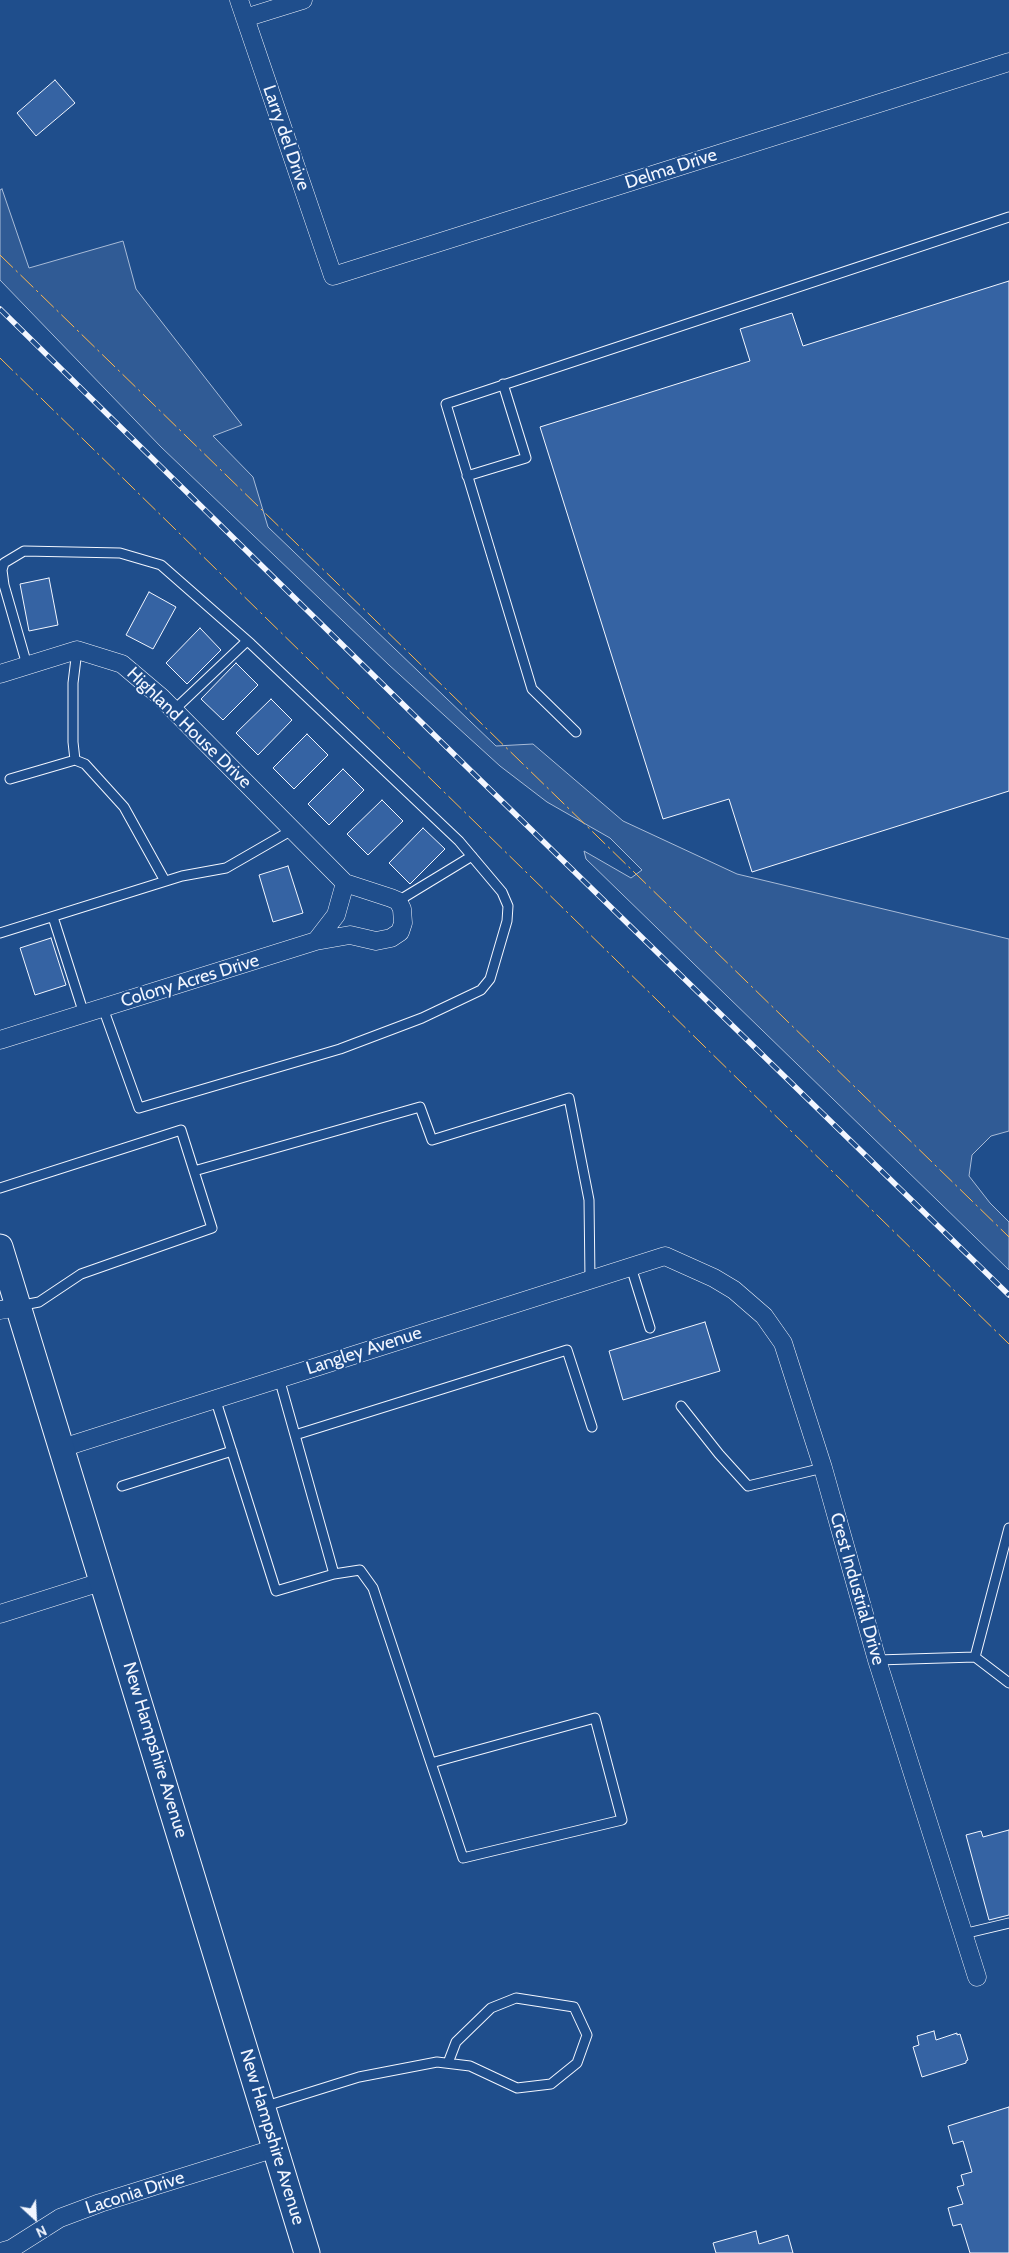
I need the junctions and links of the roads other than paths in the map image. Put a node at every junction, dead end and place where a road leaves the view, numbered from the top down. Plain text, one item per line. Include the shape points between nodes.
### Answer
1 (239, 0) edge
2 (303, 0) edge
3 (245, 18) junction
4 (1009, 62) edge
5 (1009, 217) edge
6 (333, 276) joint
7 (503, 384) junction
8 (467, 476) junction
9 (2, 564) edge
10 (247, 641) junction
11 (77, 650) junction
12 (27, 665) junction
13 (0, 674) edge
14 (174, 710) junction
15 (576, 732) dead end
16 (75, 760) junction
17 (10, 779) dead end
18 (292, 830) junction
19 (472, 856) junction
20 (165, 881) junction
21 (345, 883) junction
22 (398, 902) junction
23 (53, 916) junction
24 (0, 933) edge
25 (316, 941) junction
26 (103, 1008) junction
27 (84, 1014) junction
28 (0, 1040) edge
29 (194, 1172) junction
30 (0, 1188) edge
31 (0, 1247) edge
32 (665, 1256) joint
33 (630, 1267) junction
34 (590, 1279) junction
35 (9, 1308) edge
36 (650, 1328) dead end
37 (279, 1378) junction
38 (215, 1398) junction
39 (681, 1406) dead end
40 (592, 1427) dead end
41 (295, 1435) junction
42 (62, 1448) junction
43 (232, 1451) junction
44 (823, 1468) junction
45 (122, 1486) dead end
46 (1009, 1528) edge
47 (334, 1574) junction
48 (104, 1582) junction
49 (0, 1614) edge
50 (975, 1657) junction
51 (877, 1660) junction
52 (1009, 1683) edge
53 (431, 1763) junction
54 (1009, 1923) edge
55 (963, 1934) junction
56 (976, 1976) dead end
57 (448, 2063) junction
58 (263, 2107) junction
59 (276, 2148) junction
60 (0, 2252) edge
61 (307, 2253) edge

1 - 3 street, Larry del Drive
2 - 3 street
3 - 6 street, Larry del Drive
4 - 6 street, Delma Drive
5 - 7 lane
7 - 8 lane via 446,404
7 - 8 lane via 526,458
8 - 15 lane via 532,689
9 - 10 lane via 24,551 120,553 161,565
9 - 12 lane via 4,585
10 - 14 lane
10 - 19 lane
11 - 12 street
11 - 14 street, Highland House Drive via 122,664
11 - 16 lane via 73,684
12 - 13 street
14 - 18 street, Highland House Drive
16 - 17 lane
16 - 20 lane via 85,764 124,807
18 - 20 lane via 226,868
18 - 21 street, Highland House Drive
19 - 22 lane
19 - 26 lane via 502,892 508,906 508,921 490,980 481,990 422,1018 340,1049 139,1108
20 - 23 lane
21 - 22 street
21 - 25 street via 336,915
22 - 25 street, Colony Acres Drive via 403,922 400,932 391,938 376,941 350,935
23 - 24 lane
23 - 27 lane
25 - 26 street, Colony Acres Drive
26 - 27 street, Colony Acres Drive
27 - 28 street, Colony Acres Drive
29 - 30 lane via 181,1130
29 - 34 lane via 420,1107 432,1140 570,1098 588,1200
29 - 35 lane via 212,1228 81,1274 39,1302
31 - 35 street, New Hampshire Avenue
32 - 33 street, Langley Avenue
32 - 44 street, Crest Industrial Drive via 734,1290 764,1316 783,1343
33 - 34 street, Langley Avenue
33 - 36 lane
34 - 37 street, Langley Avenue
35 - 42 street, New Hampshire Avenue
37 - 38 street, Langley Avenue
37 - 41 lane
38 - 42 street, Langley Avenue
38 - 43 lane
39 - 44 lane via 748,1486
40 - 41 lane via 567,1350
41 - 47 lane
42 - 48 street, New Hampshire Avenue
43 - 45 lane
43 - 47 lane via 276,1591
44 - 51 street, Crest Industrial Drive
46 - 50 lane
47 - 53 lane via 360,1570 373,1588
48 - 49 street
48 - 58 street, New Hampshire Avenue
50 - 51 lane
50 - 52 lane
51 - 55 street, Crest Industrial Drive
53 - 53 lane via 463,1858 622,1820 595,1718
54 - 55 lane
55 - 56 street, Crest Industrial Drive
57 - 57 lane via 470,2066 517,2088 551,2084 577,2062 587,2035 574,2007 516,1998 491,2008 456,2042
57 - 58 lane via 438,2062 359,2077
58 - 59 street, New Hampshire Avenue
59 - 60 street, Laconia Drive via 68,2215
59 - 61 street, New Hampshire Avenue

